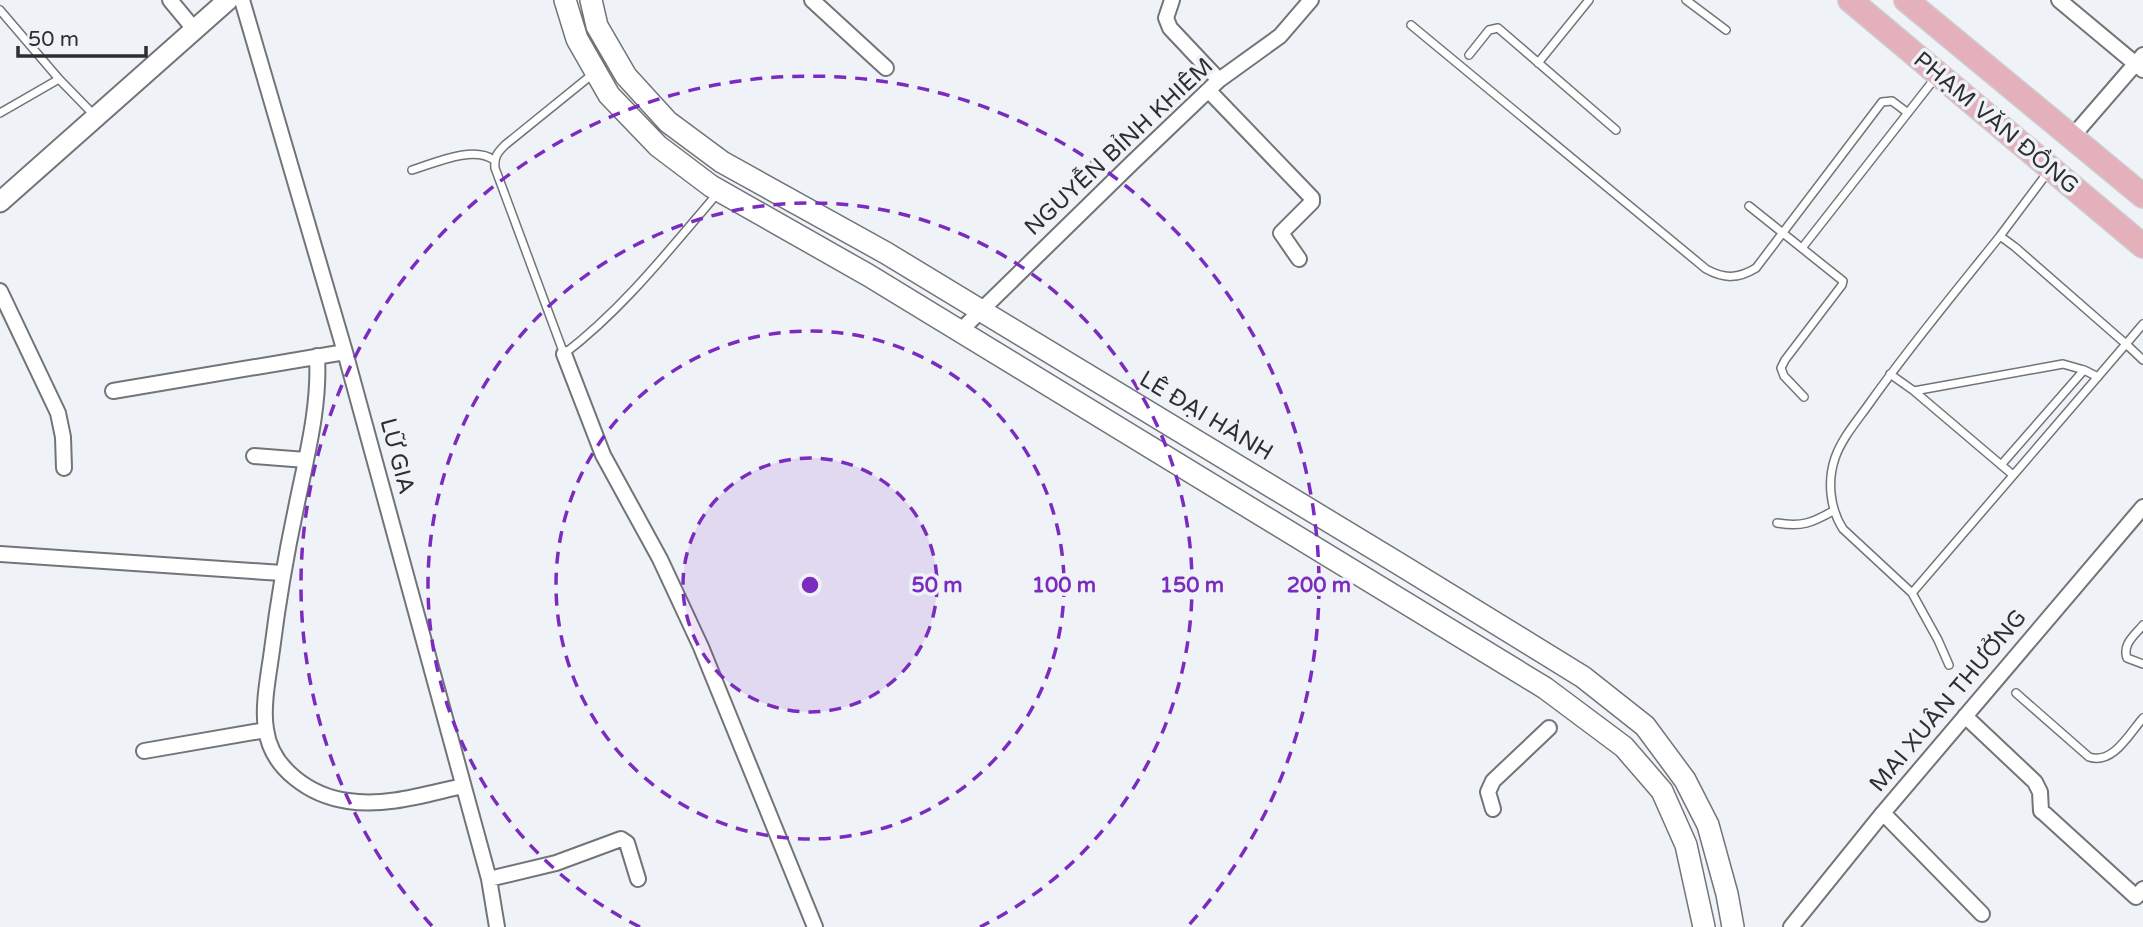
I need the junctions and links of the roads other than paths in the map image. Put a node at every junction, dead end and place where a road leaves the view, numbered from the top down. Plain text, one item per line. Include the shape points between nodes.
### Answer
1 (170, 0) edge
2 (228, 0) edge
3 (242, 0) edge
4 (565, 0) edge
5 (591, 0) edge
6 (812, 0) edge
7 (1172, 0) edge
8 (1311, 0) edge
9 (1589, 0) edge
10 (1850, 0) edge
11 (1906, 0) edge
12 (2059, 0) edge
13 (1689, 1) edge
14 (0, 10) edge
15 (1410, 25) dead end
16 (194, 29) junction
17 (1726, 30) dead end
18 (1469, 55) dead end
19 (2140, 63) edge
20 (1538, 64) junction
21 (886, 68) dead end
22 (596, 72) junction
23 (1938, 74) junction
24 (59, 79) junction
25 (1214, 85) junction
26 (0, 113) edge
27 (1908, 113) junction
28 (97, 117) junction
29 (1616, 130) dead end
30 (2072, 137) junction
31 (494, 160) junction
32 (2050, 169) junction
33 (412, 170) dead end
34 (720, 191) junction
35 (2143, 196) edge
36 (0, 202) edge
37 (1749, 206) dead end
38 (1783, 233) junction
39 (2000, 236) junction
40 (2143, 246) edge
41 (1802, 248) junction
42 (1300, 258) dead end
43 (0, 291) edge
44 (980, 310) junction
45 (2143, 324) edge
46 (960, 331) junction
47 (2126, 345) junction
48 (345, 352) junction
49 (564, 354) junction
50 (317, 356) junction
51 (2143, 360) edge
52 (2084, 370) junction
53 (1890, 374) junction
54 (2098, 377) junction
55 (113, 391) dead end
56 (1914, 391) junction
57 (1804, 397) dead end
58 (254, 456) dead end
59 (306, 460) junction
60 (2001, 465) junction
61 (64, 468) dead end
62 (2013, 475) junction
63 (2143, 507) edge
64 (1833, 511) junction
65 (1776, 523) dead end
66 (0, 554) edge
67 (282, 573) junction
68 (1912, 593) junction
69 (2143, 625) edge
70 (2143, 664) edge
71 (1949, 665) dead end
72 (2016, 694) dead end
73 (1965, 716) junction
74 (2143, 718) edge
75 (1549, 728) dead end
76 (265, 730) junction
77 (144, 751) dead end
78 (463, 786) junction
79 (1493, 809) dead end
80 (1883, 813) junction
81 (489, 879) junction
82 (638, 879) dead end
83 (2141, 896) edge
84 (1982, 914) dead end
85 (496, 927) edge
86 (815, 927) edge
87 (1704, 927) edge
88 (1732, 927) edge
89 (1790, 927) edge

1 - 16 street
2 - 16 street
3 - 48 street, LỮ GIA
4 - 22 main road via 576,39
5 - 44 main road, LÊ ĐẠI HÀNH via 597,26 626,76 668,122 722,162
6 - 21 street
7 - 25 street via 1166,18 1170,28
8 - 25 street, NGUYỄN BỈNH KHIÊM via 1267,47
9 - 20 lane
10 - 23 main road, PHẠM VĂN ĐỒNG
11 - 30 main road, PHẠM VĂN ĐỒNG
12 - 19 street
13 - 17 lane
14 - 24 lane
15 - 38 lane via 1706,269 1721,277 1745,275
16 - 28 street
18 - 20 lane via 1493,27
19 - 30 street
20 - 29 lane
22 - 31 lane via 505,145
22 - 34 main road via 609,95 658,146
23 - 27 lane
23 - 32 main road, PHẠM VĂN ĐỒNG
24 - 26 lane
24 - 28 lane
25 - 42 street via 1312,198 1281,233
25 - 44 street, NGUYỄN BỈNH KHIÊM
27 - 38 lane via 1892,101 1882,102
27 - 41 lane
28 - 36 street
30 - 35 main road, PHẠM VĂN ĐỒNG
31 - 33 lane via 474,153
31 - 49 lane
32 - 39 lane
32 - 40 main road, PHẠM VĂN ĐỒNG
34 - 46 main road
34 - 49 lane via 624,300
37 - 38 lane
38 - 41 lane
39 - 47 lane
39 - 53 lane
41 - 57 lane via 1843,281 1781,368
43 - 61 street via 58,414
44 - 46 street, NGUYỄN BỈNH KHIÊM
44 - 88 main road, LÊ ĐẠI HÀNH via 1583,677 1645,726 1685,780 1708,825
45 - 47 lane
46 - 87 main road via 1545,688 1624,747 1662,791 1686,845
47 - 51 lane
47 - 54 lane
48 - 50 street
48 - 78 street, LỮ GIA
49 - 86 street via 603,455 660,559 706,659
50 - 55 street
50 - 59 street via 317,397
52 - 54 lane
52 - 56 lane via 2063,364
52 - 60 lane
53 - 56 lane
53 - 64 lane via 1840,445 1831,473
54 - 62 lane
56 - 60 lane
58 - 59 street
59 - 67 street
60 - 62 lane
62 - 68 lane
63 - 73 street, MAI XUÂN THƯỞNG
64 - 65 lane via 1800,525
64 - 68 lane via 1843,529
66 - 67 street
67 - 76 street
68 - 71 lane
69 - 70 lane via 2125,651 2127,658
72 - 74 lane via 2096,760 2112,754
73 - 80 street, MAI XUÂN THƯỞNG
73 - 83 street via 2035,782 2041,811
75 - 79 street via 1493,781 1489,792
76 - 77 street
76 - 78 street via 287,771 310,789 333,798 368,803
78 - 81 street, LỮ GIA
80 - 84 street
80 - 89 street, MAI XUÂN THƯỞNG
81 - 82 street via 556,863 617,839 627,843
81 - 85 street, LỮ GIA

